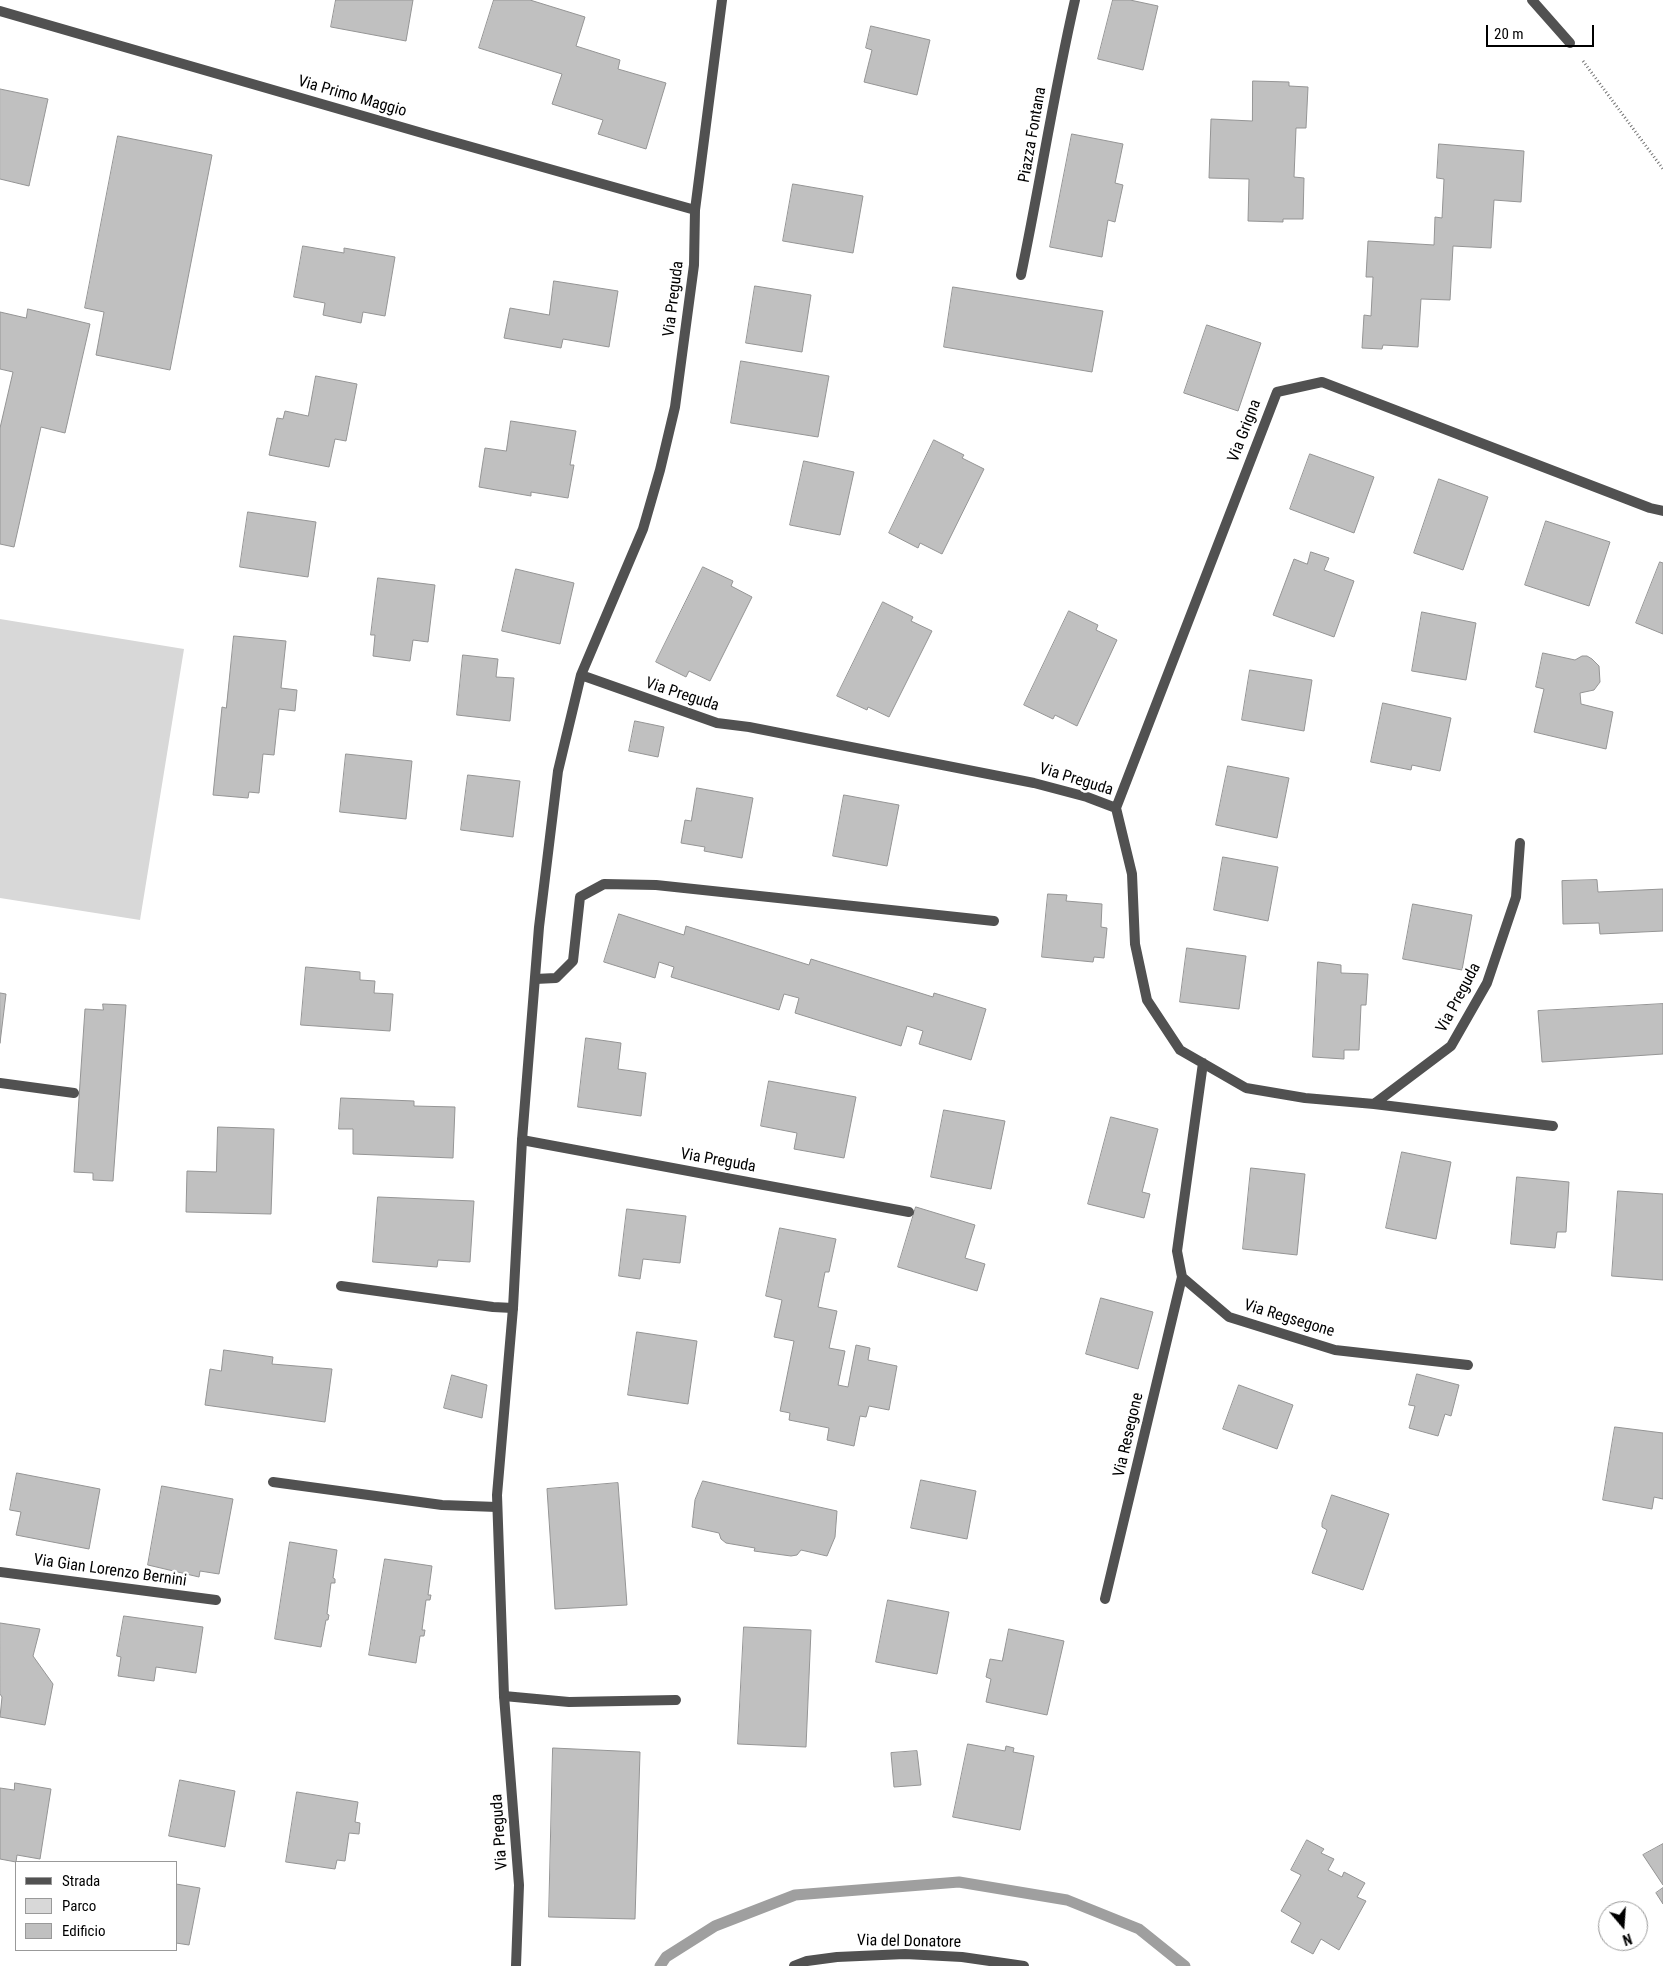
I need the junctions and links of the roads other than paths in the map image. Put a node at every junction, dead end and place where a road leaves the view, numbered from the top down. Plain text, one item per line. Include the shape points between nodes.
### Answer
1 (722, 0) edge
2 (1075, 0) edge
3 (1532, 0) edge
4 (0, 11) edge
5 (1570, 42) road end
6 (696, 210) junction
7 (1021, 275) dead end
8 (1663, 511) edge
9 (581, 675) junction
10 (1116, 808) junction
11 (1520, 843) dead end
12 (994, 922) dead end
13 (535, 980) junction
14 (1203, 1063) junction
15 (0, 1083) edge
16 (74, 1093) dead end
17 (1374, 1104) junction
18 (1553, 1126) dead end
19 (522, 1140) junction
20 (909, 1212) dead end
21 (1182, 1277) junction
22 (340, 1286) dead end
23 (512, 1308) junction
24 (1468, 1365) dead end
25 (273, 1482) dead end
26 (497, 1507) junction
27 (0, 1572) edge
28 (1105, 1599) dead end
29 (216, 1600) dead end
30 (504, 1696) junction
31 (676, 1700) dead end
32 (516, 1966) edge
33 (794, 1966) edge
34 (1024, 1966) edge

1 - 6 street, Via Preguda
2 - 7 street, Piazza Fontana
3 - 5 street
4 - 6 street, Via Primo Maggio
6 - 9 street, Via Preguda via 694,265 683,352 675,407 660,470 643,530
8 - 10 street, Via Grigna via 1322,382 1277,392
9 - 10 street, Via Preguda via 717,723 1034,782
9 - 13 street, Via Preguda via 558,771
10 - 14 street, Via Preguda via 1132,874 1135,944 1147,1000 1180,1050
11 - 17 street, Via Preguda via 1516,897 1487,984 1451,1046
12 - 13 street via 656,885 604,884 580,897 574,960 556,978
13 - 19 street, Via Preguda
14 - 17 street, Via Preguda via 1246,1088 1305,1098
14 - 21 street via 1177,1251
15 - 16 street
17 - 18 street, Via Preguda
19 - 20 street, Via Preguda
19 - 23 street, Via Preguda
21 - 24 street, Via Regsegone via 1229,1317 1335,1350
21 - 28 street, Via Resegone
22 - 23 street
23 - 26 street, Via Preguda
25 - 26 street via 442,1505
26 - 30 street, Via Preguda
27 - 29 street, Via Gian Lorenzo Bernini
30 - 31 street via 569,1702
30 - 32 street, Via Preguda via 519,1885
33 - 34 street, Via del Donatore via 837,1957 905,1954 962,1957

